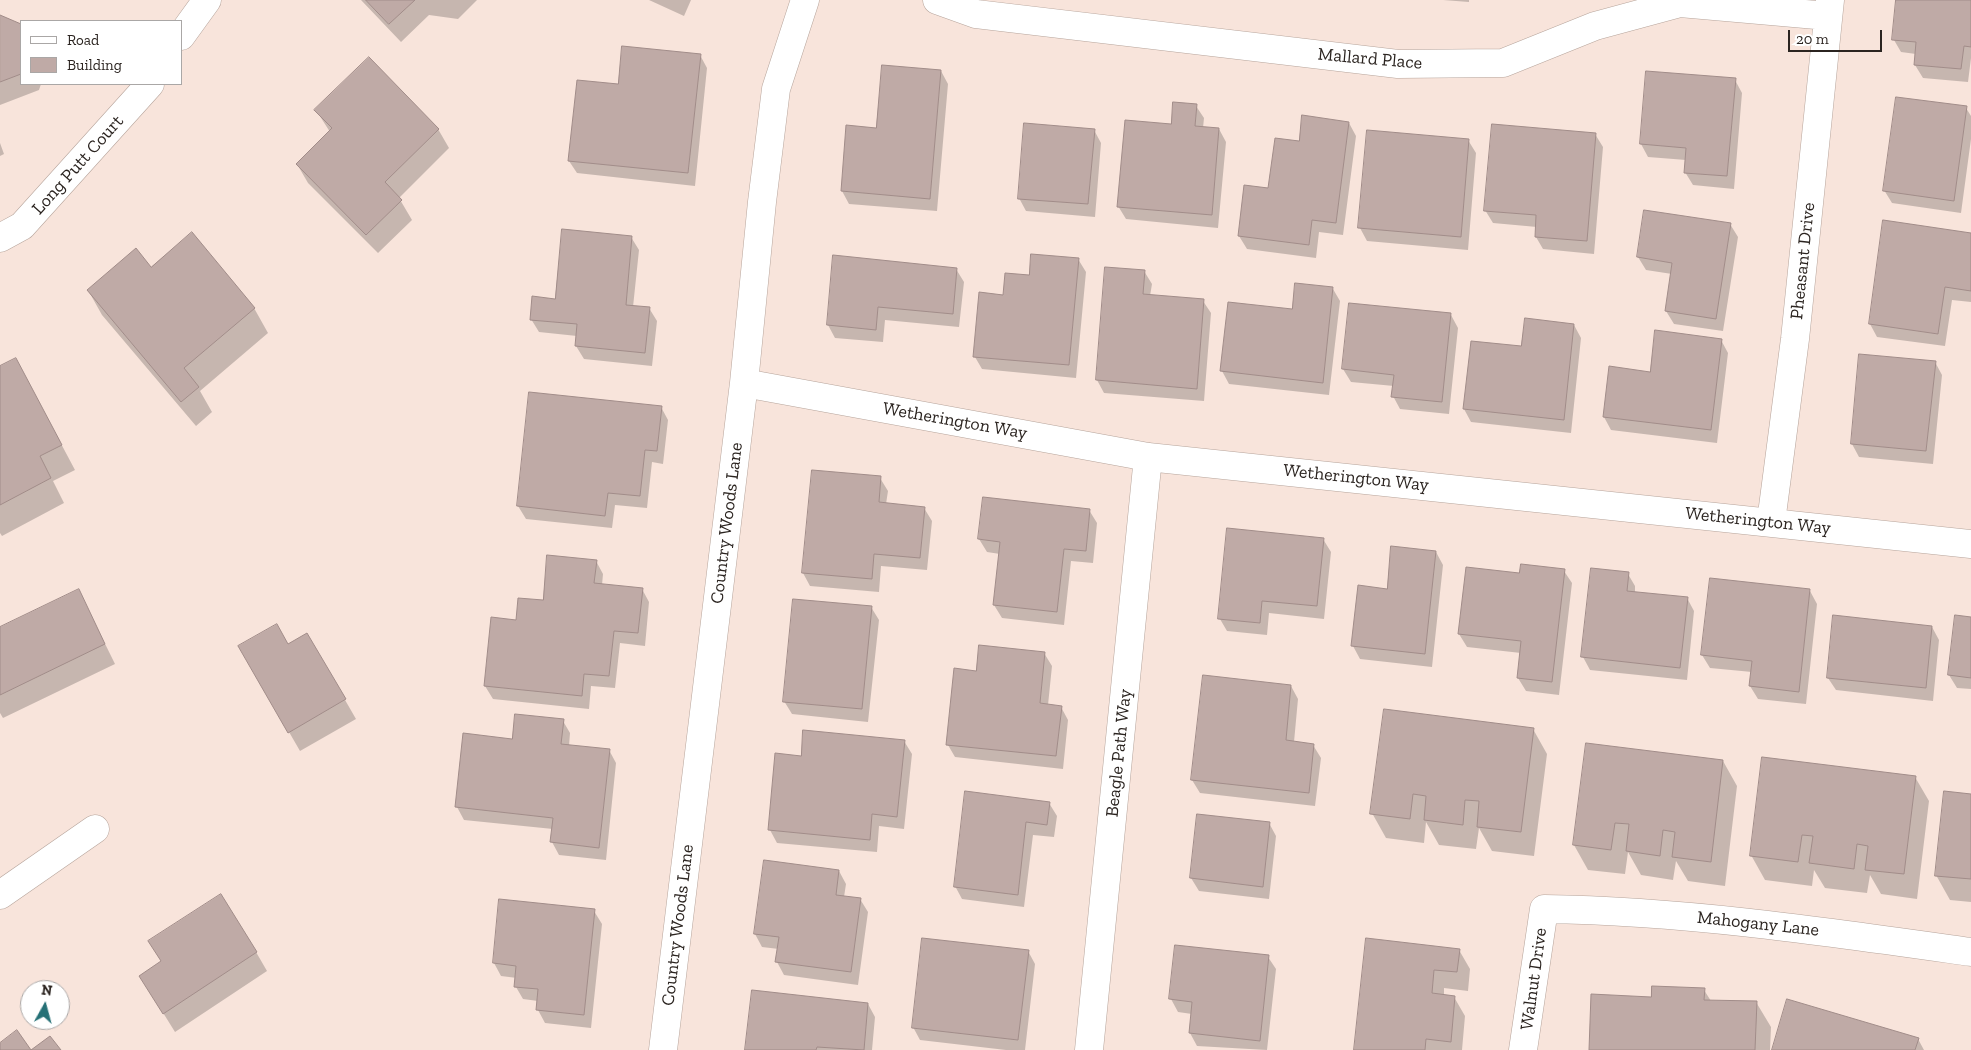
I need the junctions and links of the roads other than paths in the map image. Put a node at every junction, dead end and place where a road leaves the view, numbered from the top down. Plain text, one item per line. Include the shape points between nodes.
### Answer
1 (207, 0) edge
2 (805, 0) edge
3 (936, 0) edge
4 (1829, 8) edge
5 (182, 35) edge
6 (149, 85) edge
7 (0, 238) edge
8 (744, 383) junction
9 (1148, 457) junction
10 (1771, 522) junction
11 (1971, 544) edge
12 (95, 829) dead end
13 (0, 895) edge
14 (1544, 909) joint
15 (1971, 952) edge
16 (663, 1050) edge
17 (1089, 1050) edge
18 (1523, 1050) edge

1 - 5 street
2 - 8 street, Country Woods Lane via 776,89
3 - 4 street, Mallard Place via 976,14 1398,64 1503,63 1596,26 1680,3
4 - 10 street, Pheasant Drive via 1795,339
6 - 7 street, Long Putt Court via 22,226
8 - 9 street, Wetherington Way
8 - 16 street, Country Woods Lane
9 - 10 street, Wetherington Way
9 - 17 street, Beagle Path Way
10 - 11 street, Wetherington Way
12 - 13 street
14 - 15 street, Mahogany Lane via 1620,910 1756,922
14 - 18 street, Walnut Drive

